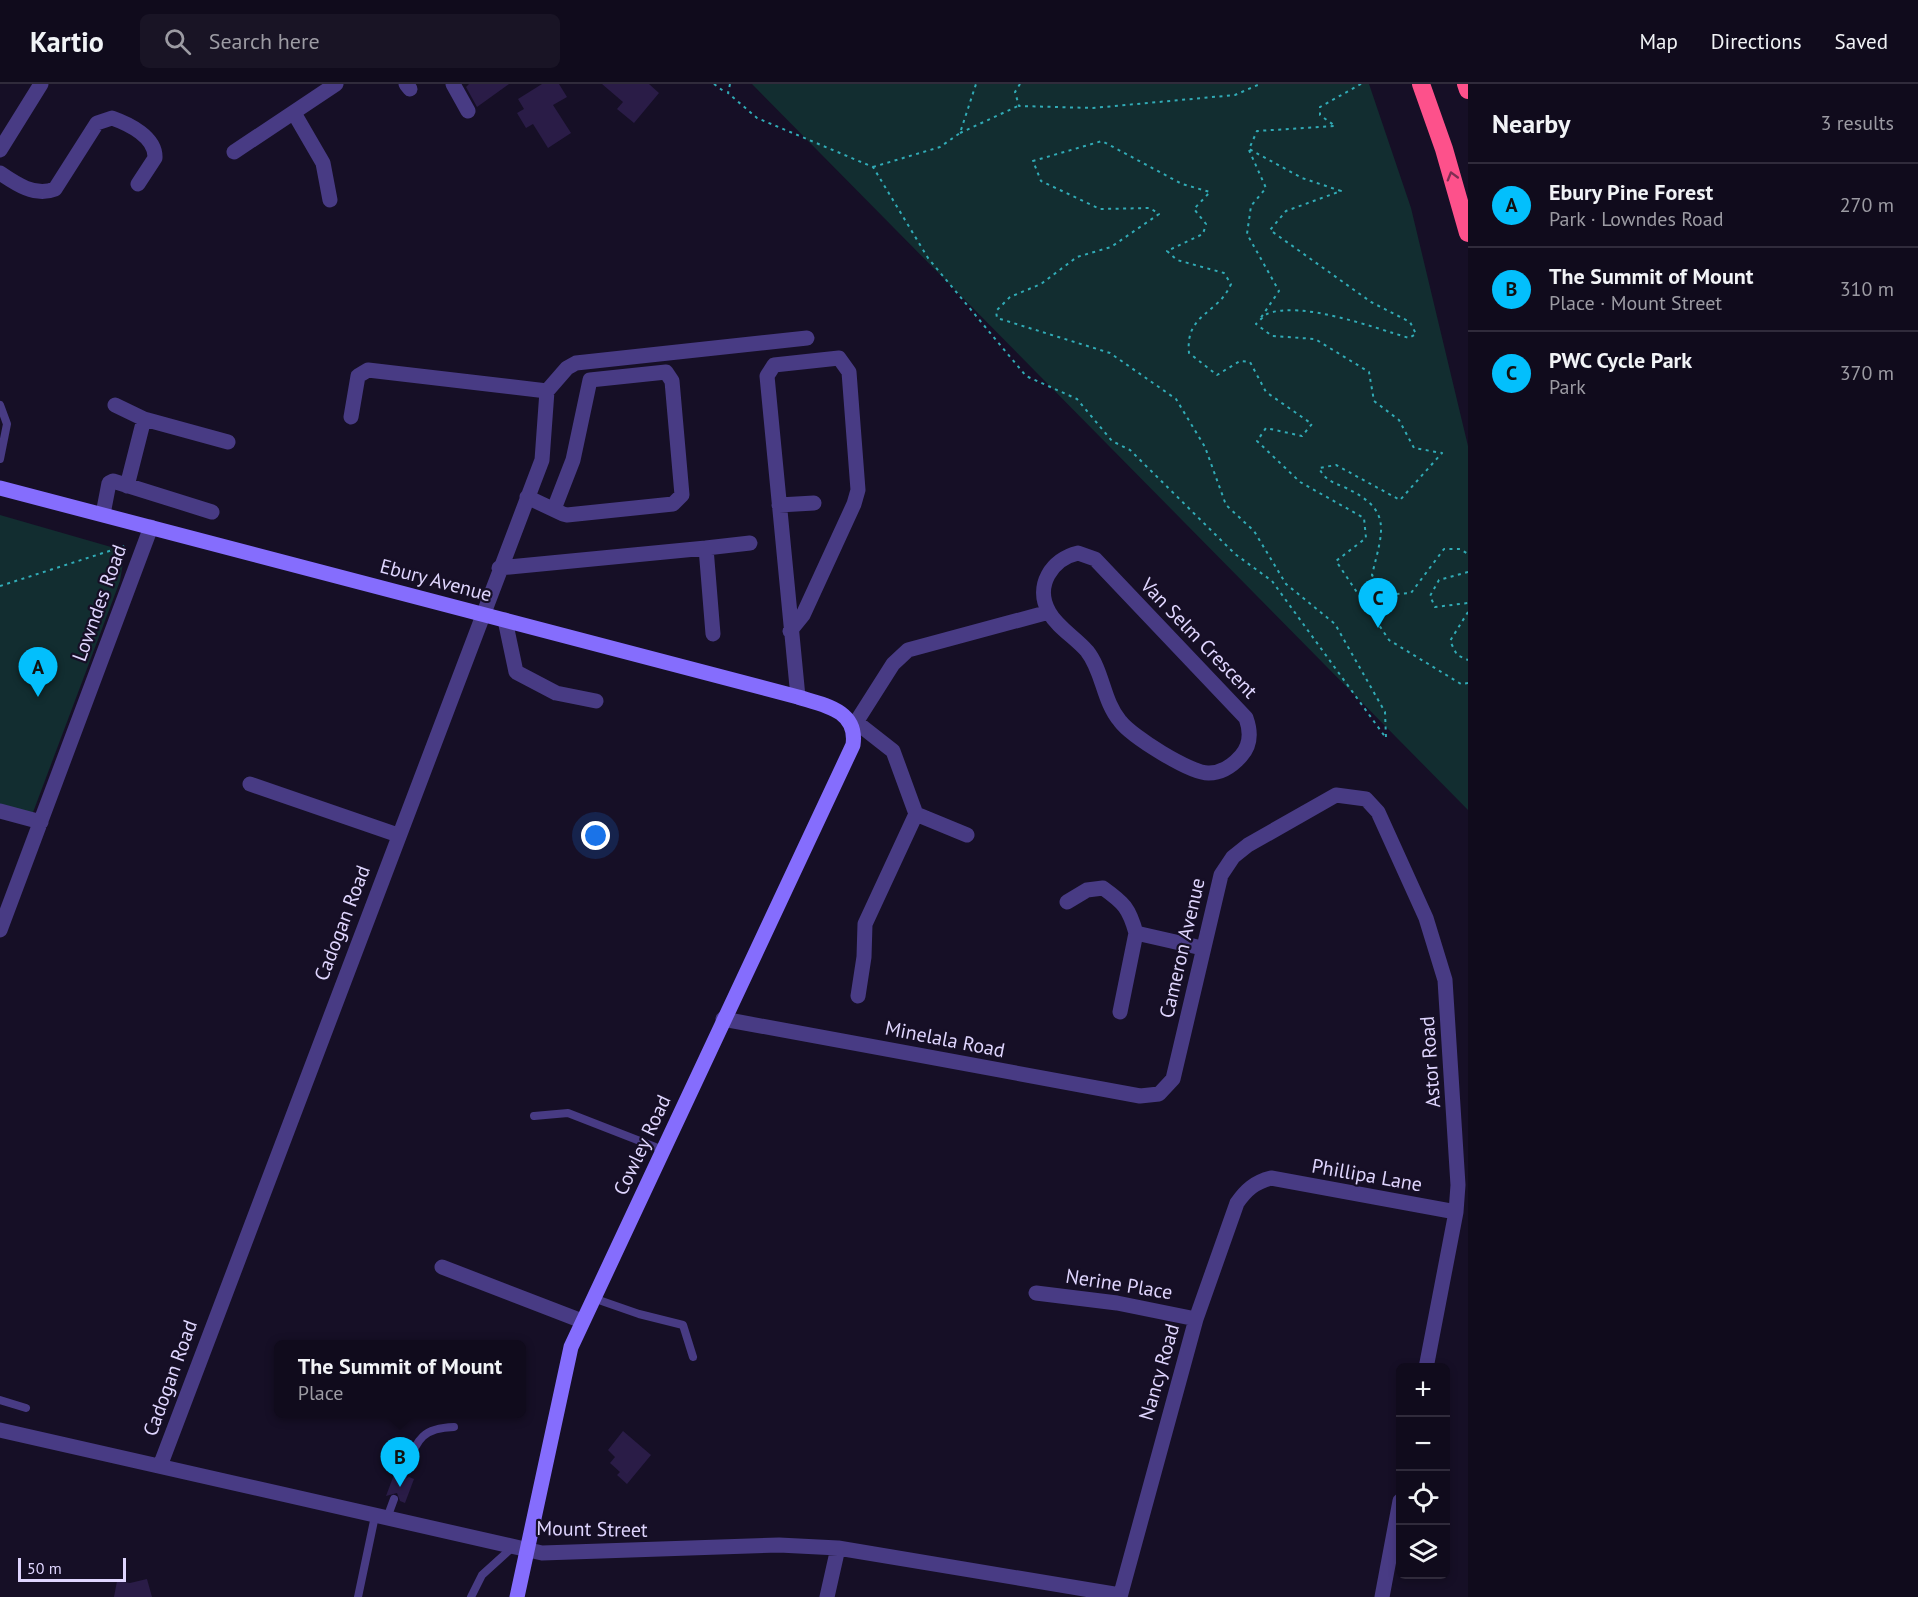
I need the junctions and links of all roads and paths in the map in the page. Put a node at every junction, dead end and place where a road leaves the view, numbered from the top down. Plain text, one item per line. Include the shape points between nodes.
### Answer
1 (41, 84) edge
2 (336, 84) edge
3 (453, 84) edge
4 (714, 84) edge
5 (730, 84) edge
6 (976, 84) edge
7 (1020, 84) edge
8 (1260, 84) edge
9 (1361, 84) edge
10 (1421, 84) edge
11 (1466, 84) edge
12 (1468, 90) edge
13 (728, 93) junction
14 (1019, 106) junction
15 (468, 111) dead end
16 (294, 113) junction
17 (960, 133) junction
18 (1249, 149) junction
19 (0, 150) edge
20 (234, 153) dead end
21 (873, 167) junction
22 (0, 173) edge
23 (138, 184) dead end
24 (330, 200) dead end
25 (1468, 233) edge
26 (1257, 324) junction
27 (807, 338) dead end
28 (547, 391) junction
29 (0, 405) edge
30 (115, 405) dead end
31 (351, 417) dead end
32 (144, 419) junction
33 (228, 442) dead end
34 (0, 459) edge
35 (127, 486) junction
36 (0, 488) edge
37 (527, 496) junction
38 (814, 502) dead end
39 (779, 505) junction
40 (554, 509) junction
41 (212, 512) dead end
42 (103, 514) junction
43 (148, 533) junction
44 (750, 543) dead end
45 (706, 548) junction
46 (1468, 554) edge
47 (499, 568) junction
48 (1468, 572) edge
49 (0, 586) edge
50 (1468, 603) edge
51 (1049, 612) junction
52 (1468, 612) edge
53 (482, 614) junction
54 (505, 620) junction
55 (790, 631) junction
56 (712, 634) dead end
57 (1468, 660) edge
58 (1468, 683) edge
59 (798, 696) junction
60 (596, 701) dead end
61 (854, 725) junction
62 (250, 784) dead end
63 (1336, 795) joint
64 (0, 811) edge
65 (916, 814) junction
66 (41, 822) junction
67 (398, 835) junction
68 (967, 835) dead end
69 (1067, 902) dead end
70 (0, 930) edge
71 (1136, 933) junction
72 (1202, 948) junction
73 (858, 996) dead end
74 (1120, 1012) dead end
75 (723, 1019) junction
76 (1159, 1094) joint
77 (534, 1116) dead end
78 (663, 1150) junction
79 (1271, 1178) joint
80 (1456, 1212) junction
81 (442, 1268) dead end
82 (1036, 1293) dead end
83 (593, 1298) junction
84 (1196, 1319) junction
85 (582, 1321) junction
86 (693, 1358) dead end
87 (1427, 1363) edge
88 (0, 1400) edge
89 (26, 1408) dead end
90 (454, 1427) dead end
91 (0, 1430) edge
92 (160, 1466) junction
93 (403, 1475) dead end
94 (394, 1499) dead end
95 (381, 1517) junction
96 (1396, 1525) edge
97 (520, 1547) junction
98 (838, 1548) junction
99 (1120, 1596) edge
100 (358, 1597) edge
101 (471, 1597) edge
102 (517, 1597) edge
103 (827, 1597) edge
104 (1382, 1597) edge

1 - 19 street
2 - 16 street
3 - 15 street
4 - 13 path
5 - 13 path
6 - 17 path
7 - 14 path via 1015,92
8 - 14 path via 1234,95 1093,108
9 - 18 path via 1320,107 1320,115 1335,126 1257,131
25 -> 10 highway
11 - 12 highway
13 - 21 path via 757,118
14 - 17 path
16 - 20 street
16 - 24 street via 321,158
17 - 21 path via 940,147
18 - 26 path via 1266,188 1251,206 1247,234 1279,291
18 - 26 path via 1302,178 1341,191 1286,211 1270,230 1371,302 1410,322 1416,334 1409,338 1338,316 1296,311 1267,314
21 - 58 path via 928,258 1026,376 1077,399 1112,441 1130,450 1235,554 1272,580 1386,738 1385,712 1335,624 1286,584 1254,531 1226,505 1205,447 1176,399 1110,353 997,318 996,311 1010,297 1041,284 1077,256 1111,247 1159,214 1150,208 1100,209 1041,181 1033,161 1102,141 1182,184 1210,192 1194,209 1206,224 1203,234 1167,251 1177,260 1224,273 1231,284 1226,298 1195,321 1187,339 1189,353 1217,375 1240,361 1250,362 1266,392 1312,424 1302,436 1266,428 1257,441 1300,482 1364,518 1366,538 1335,561 1389,640 1461,684
22 - 23 street via 28,189 55,189 97,123 112,118 153,144 155,158
26 - 46 path via 1272,336 1315,339 1369,372 1374,401 1399,420 1414,448 1442,453 1400,500 1336,465 1319,468 1325,479 1366,498 1379,514 1382,535 1372,575 1383,595 1411,593 1444,549 1460,549
27 - 28 street via 576,363
28 - 31 street via 368,370 358,376
28 - 37 street, Cadogan Road via 542,460
29 - 34 lane via 7,424
30 - 32 street
32 - 33 street
32 - 35 street
35 - 41 street
35 - 42 street via 117,481 109,483
36 - 42 street, Ebury Avenue
37 - 40 street
37 - 47 street, Cadogan Road
38 - 39 street
39 - 55 street
39 - 55 street via 768,372 774,365 839,358 849,372 858,490 803,615
40 - 40 street via 567,515 673,504 680,499 672,381 666,372 590,380 573,460
42 - 43 street, Ebury Avenue
43 - 49 path
43 - 53 street, Ebury Avenue
43 - 66 street, Lowndes Road
44 - 45 street
45 - 47 street
45 - 56 street
47 - 53 street, Cadogan Road
48 - 50 path via 1439,580 1431,596 1436,607
51 - 51 street, Van Selm Crescent via 1043,589 1051,569 1078,553 1095,559 1246,718 1250,735 1243,754 1222,771 1209,774 1197,771 1129,729 1112,709 1090,655
51 - 61 street via 908,650 893,664
52 - 57 path via 1450,641 1457,655
53 - 54 street, Ebury Avenue
53 - 67 street, Cadogan Road
54 - 59 street, Ebury Avenue
54 - 60 street via 516,672 556,693
55 - 59 street
59 - 61 street, Ebury Avenue via 831,707
61 - 65 street via 893,751
61 - 75 street, Cowley Road via 853,745
62 - 67 street
63 - 72 street, Cameron Avenue via 1233,857 1218,882
63 - 80 street, Astor Road via 1366,799 1378,812 1438,949 1448,1013 1457,1161
64 - 66 street
65 - 68 street
65 - 73 street via 865,924
66 - 70 street, Lowndes Road
67 - 92 street, Cadogan Road
69 - 71 street via 1087,890 1103,888 1123,902
71 - 72 street
71 - 74 street
72 - 76 street, Cameron Avenue via 1173,1079
75 - 76 street, Minelala Road via 1140,1096
75 - 78 street, Cowley Road
77 - 78 lane via 568,1113
78 - 83 street, Cowley Road
79 - 80 street, Phillipa Lane
79 - 84 street, Nancy Road via 1252,1186 1237,1203
80 - 87 street, Astor Road
81 - 85 street
82 - 84 street, Nerine Place via 1117,1303
83 - 85 street, Cowley Road
83 - 86 lane via 683,1325
84 - 99 street, Nancy Road
85 - 97 street, Cowley Road
88 - 89 lane
90 - 93 lane via 424,1433
91 - 92 street, Mount Street
92 - 95 street, Mount Street
94 - 95 lane
95 - 97 street, Mount Street
95 - 100 lane
96 - 104 street
97 - 98 street, Mount Street via 544,1553 780,1545
97 - 101 lane via 482,1575
97 - 102 street, Cowley Road
98 - 99 street, Mount Street
98 - 103 street

